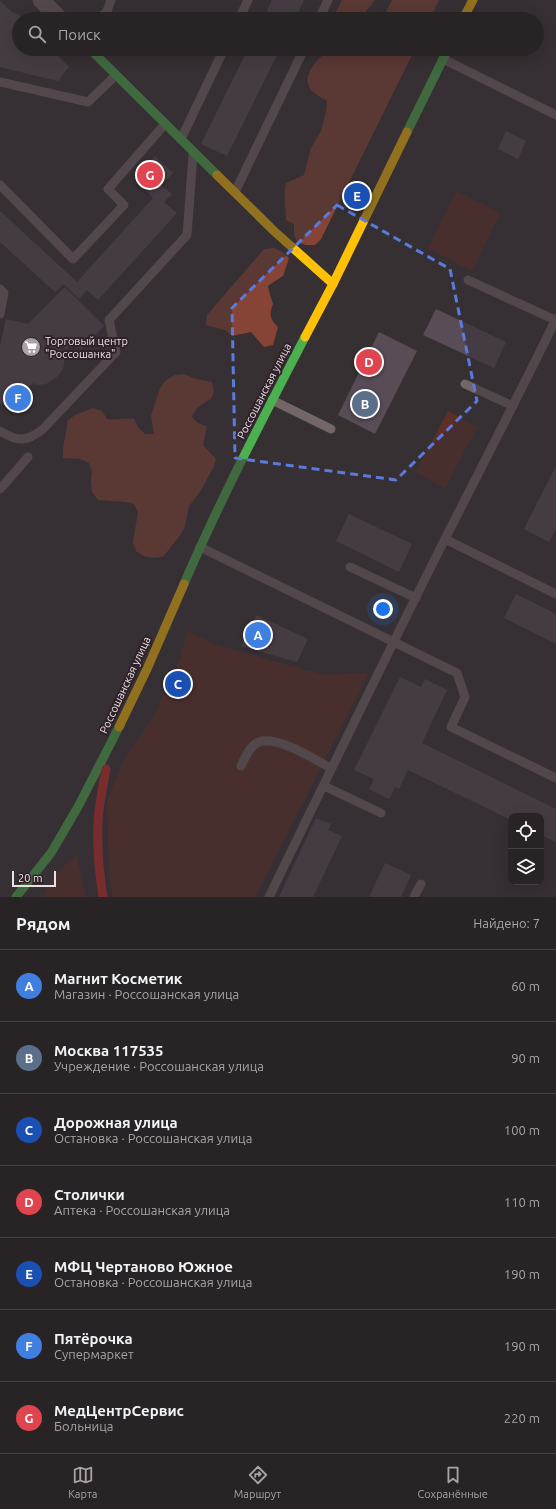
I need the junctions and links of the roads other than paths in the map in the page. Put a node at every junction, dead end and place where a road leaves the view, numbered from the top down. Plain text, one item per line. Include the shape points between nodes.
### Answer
1 (41, 0) edge
2 (111, 0) edge
3 (248, 0) edge
4 (328, 0) edge
5 (472, 0) edge
6 (53, 12) edge
7 (107, 12) edge
8 (242, 12) edge
9 (322, 12) edge
10 (466, 12) edge
11 (97, 56) edge
12 (221, 56) edge
13 (301, 56) edge
14 (444, 56) edge
15 (443, 59) junction
16 (116, 75) junction
17 (0, 82) edge
18 (556, 115) edge
19 (165, 124) junction
20 (180, 138) junction
21 (193, 151) junction
22 (0, 185) edge
23 (235, 192) junction
24 (468, 280) dead end
25 (333, 284) junction
26 (0, 289) edge
27 (0, 314) edge
28 (556, 320) edge
29 (465, 384) dead end
30 (272, 400) junction
31 (514, 406) junction
32 (331, 429) dead end
33 (0, 431) edge
34 (28, 457) dead end
35 (0, 489) edge
36 (445, 539) junction
37 (200, 547) junction
38 (350, 567) dead end
39 (556, 594) edge
40 (416, 598) junction
41 (394, 642) junction
42 (109, 749) junction
43 (241, 766) dead end
44 (331, 768) junction
45 (556, 778) edge
46 (324, 786) junction
47 (381, 813) dead end
48 (421, 884) dead end
49 (16, 897) edge
50 (103, 897) edge
51 (269, 897) edge
52 (414, 897) edge

1 - 6 street
2 - 7 lane
3 - 8 lane
4 - 9 lane
5 - 10 street
11 - 16 street
12 - 20 lane
13 - 23 lane
14 - 15 street, Россошанская улица
15 - 18 lane
15 - 25 street, Россошанская улица
16 - 17 lane via 88,102
16 - 19 street
19 - 20 street
19 - 22 lane via 108,190 124,205 73,259
20 - 21 street
21 - 23 street
21 - 33 lane via 187,235 109,320 116,352 34,436 21,440
23 - 25 street
24 - 28 lane
25 - 30 street, Россошанская улица
26 - 27 lane via 4,293
28 - 31 lane
29 - 31 lane
30 - 32 lane
30 - 37 street, Россошанская улица
31 - 36 lane
34 - 35 lane
36 - 39 lane
36 - 40 lane
37 - 41 lane
37 - 42 street, Россошанская улица
38 - 40 lane
40 - 41 lane
41 - 44 lane
41 - 45 lane via 457,673 465,697 451,727
42 - 49 street, Россошанская улица via 51,853
42 - 50 street, Россошанская улица via 98,837
43 - 44 lane via 248,752 259,742 272,741
44 - 46 lane
46 - 47 lane
46 - 51 lane
48 - 52 lane

